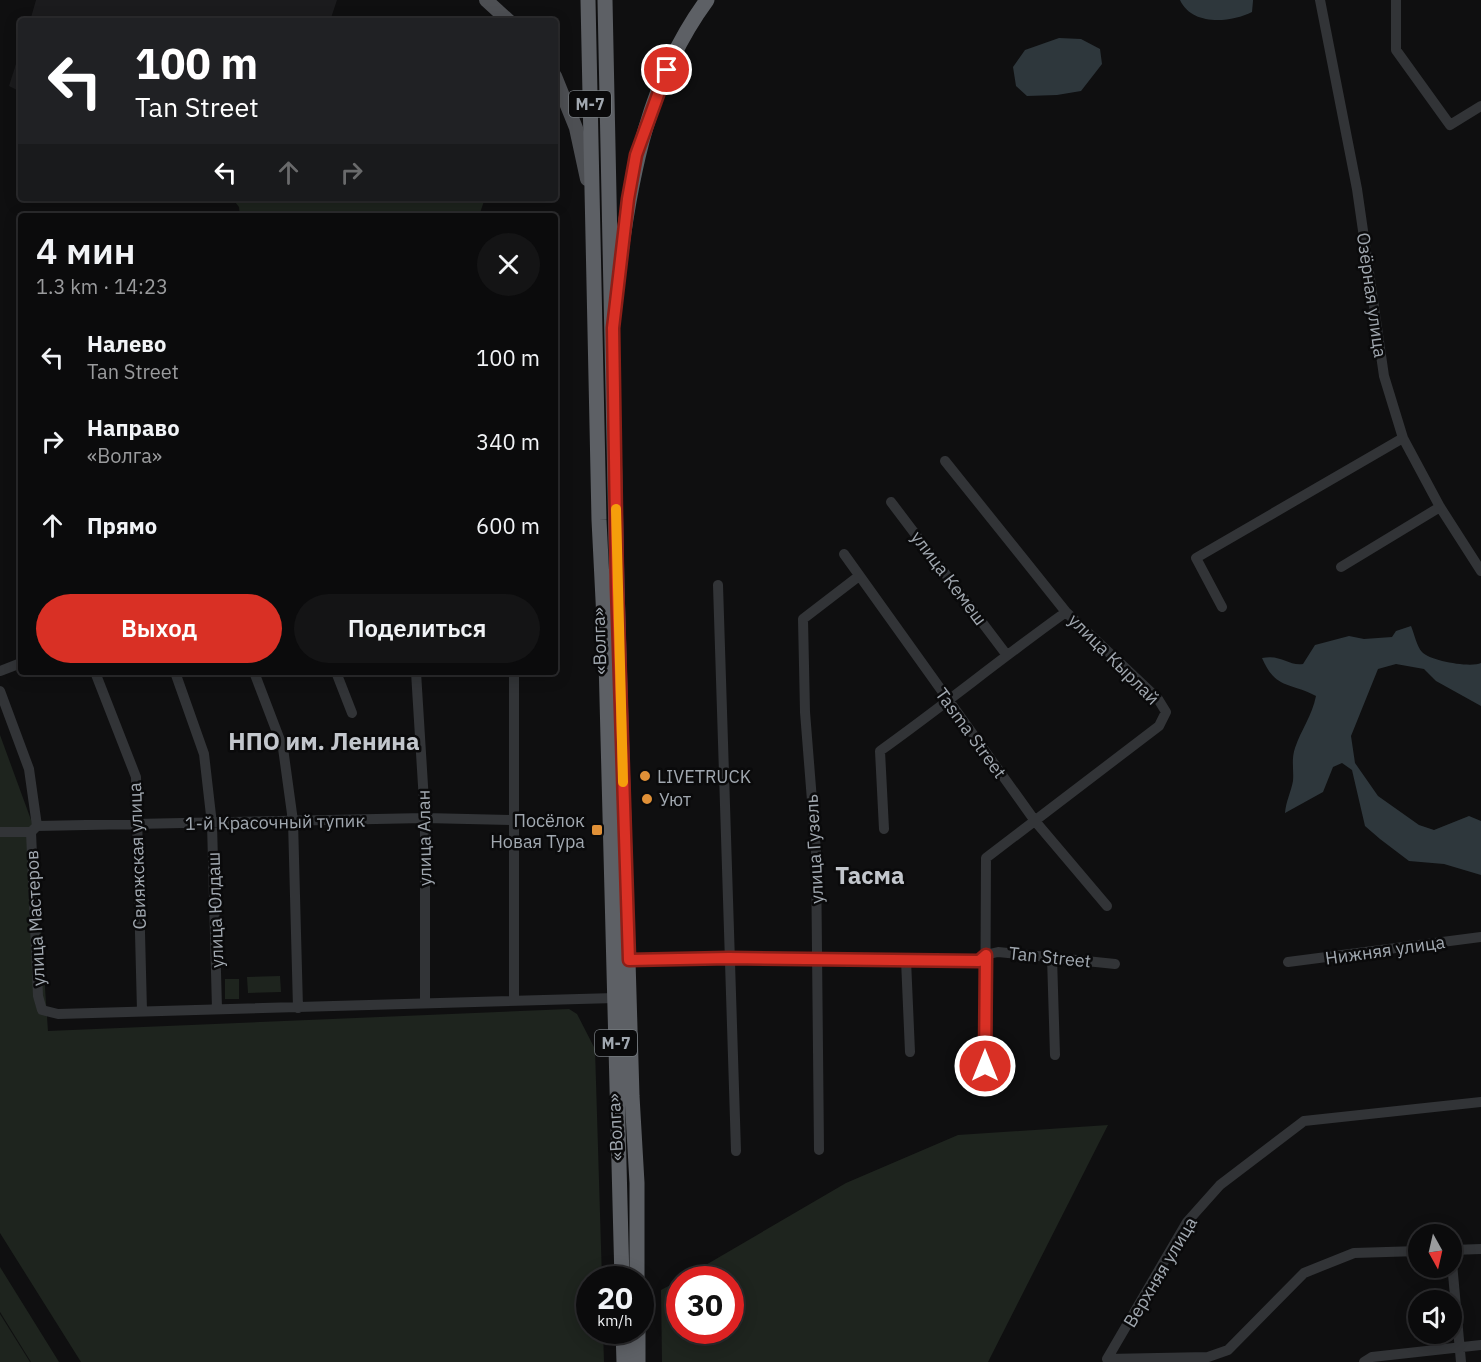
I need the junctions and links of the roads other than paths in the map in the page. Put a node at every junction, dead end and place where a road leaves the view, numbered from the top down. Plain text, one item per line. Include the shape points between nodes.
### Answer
1 (486, 0) edge
2 (588, 0) edge
3 (605, 0) edge
4 (707, 0) edge
5 (1320, 0) edge
6 (1396, 0) edge
7 (506, 18) edge
8 (558, 83) edge
9 (1481, 106) edge
10 (593, 208) junction
11 (613, 328) junction
12 (1403, 438) junction
13 (945, 461) dead end
14 (891, 502) dead end
15 (1440, 507) junction
16 (844, 554) dead end
17 (1341, 567) dead end
18 (1481, 571) edge
19 (859, 576) junction
20 (718, 585) dead end
21 (1222, 607) dead end
22 (1066, 612) junction
23 (1006, 654) junction
24 (18, 664) edge
25 (0, 671) edge
26 (96, 675) edge
27 (176, 675) edge
28 (255, 675) edge
29 (337, 675) edge
30 (416, 675) edge
31 (514, 675) edge
32 (0, 691) edge
33 (948, 702) junction
34 (352, 713) dead end
35 (425, 818) junction
36 (513, 820) junction
37 (293, 821) junction
38 (1035, 821) junction
39 (212, 824) junction
40 (137, 825) junction
41 (34, 829) junction
42 (884, 829) dead end
43 (0, 832) edge
44 (1107, 906) dead end
45 (1481, 937) edge
46 (986, 955) junction
47 (1052, 957) junction
48 (729, 958) junction
49 (629, 960) junction
50 (819, 960) junction
51 (906, 960) junction
52 (1288, 962) dead end
53 (1115, 964) dead end
54 (615, 998) junction
55 (514, 1001) junction
56 (424, 1003) junction
57 (298, 1008) junction
58 (217, 1009) junction
59 (142, 1011) junction
60 (910, 1052) dead end
61 (1055, 1054) dead end
62 (985, 1066) dead end
63 (1481, 1102) edge
64 (819, 1150) dead end
65 (736, 1151) dead end
66 (1481, 1249) edge
67 (1462, 1250) edge
68 (1408, 1251) edge
69 (622, 1266) edge
70 (637, 1266) edge
71 (1453, 1278) edge
72 (623, 1344) edge
73 (638, 1344) edge
74 (1481, 1345) edge
75 (1460, 1346) junction
76 (1228, 1350) junction
77 (624, 1362) edge
78 (638, 1362) edge
79 (1233, 1362) edge
80 (1364, 1362) edge
81 (1461, 1362) edge

1 - 7 main road
2 - 10 highway, «Волга» / М-7
3 - 11 highway, «Волга» / М-7
4 - 11 highway via 667,70 636,155
5 - 12 street, Озёрная улица via 1357,189 1384,376
6 - 9 street via 1396,50 1450,125
8 - 10 main road via 576,128
10 - 54 highway, «Волга» / М-7
11 - 49 highway, «Волга» / М-7
12 - 15 street, Озёрная улица
12 - 21 street via 1196,558
13 - 22 street, улица Кырлай
14 - 23 street, улица Кемеш
15 - 17 street
15 - 18 street, Озёрная улица
16 - 19 street, Tasma Street
19 - 33 street, Tasma Street
19 - 50 street, улица Гузель via 803,619
20 - 48 street
22 - 23 street
22 - 38 street, улица Кырлай via 1158,699 1166,712 1159,726
23 - 33 street
24 - 25 street
26 - 40 street, Свияжская улица via 136,777
27 - 39 street, улица Юлдаш via 204,754
28 - 37 street via 283,748
29 - 34 street
30 - 35 street, улица Алан
31 - 36 street
32 - 41 street, улица Мастеров via 29,769
33 - 38 street, Tasma Street
33 - 42 street via 880,751
35 - 36 street, 1-й Красочный тупик
35 - 37 street, 1-й Красочный тупик
35 - 56 street, улица Алан
36 - 55 street
37 - 39 street, 1-й Красочный тупик
37 - 57 street
38 - 44 street, Tasma Street
38 - 46 street, улица Кырлай via 986,858
39 - 40 street, 1-й Красочный тупик
39 - 58 street, улица Юлдаш
40 - 41 street, 1-й Красочный тупик
40 - 59 street, Свияжская улица
41 - 43 street, 1-й Красочный тупик
41 - 59 street, улица Мастеров via 38,996 42,1010 58,1014
45 - 52 street, Нижняя улица
46 - 47 street, Tan Street via 998,952
46 - 51 street, Tan Street via 979,961
46 - 62 street
47 - 53 street, Tan Street
47 - 61 street
48 - 49 street, Tan Street
48 - 50 street, Tan Street
48 - 65 street
49 - 70 highway, «Волга» / М-7
50 - 51 street, Tan Street
50 - 64 street, улица Гузель
51 - 60 street
54 - 55 street
54 - 69 highway, «Волга» / М-7
55 - 56 street
56 - 57 street
57 - 58 street
58 - 59 street
63 - 76 street, Верхняя улица via 1304,1120 1220,1185 1187,1222 1107,1359 1208,1357
66 - 67 street
68 - 76 street via 1354,1253 1304,1273
71 - 75 street
72 - 77 highway
73 - 78 highway
74 - 75 street
75 - 80 street via 1372,1357
75 - 81 street
76 - 79 street

